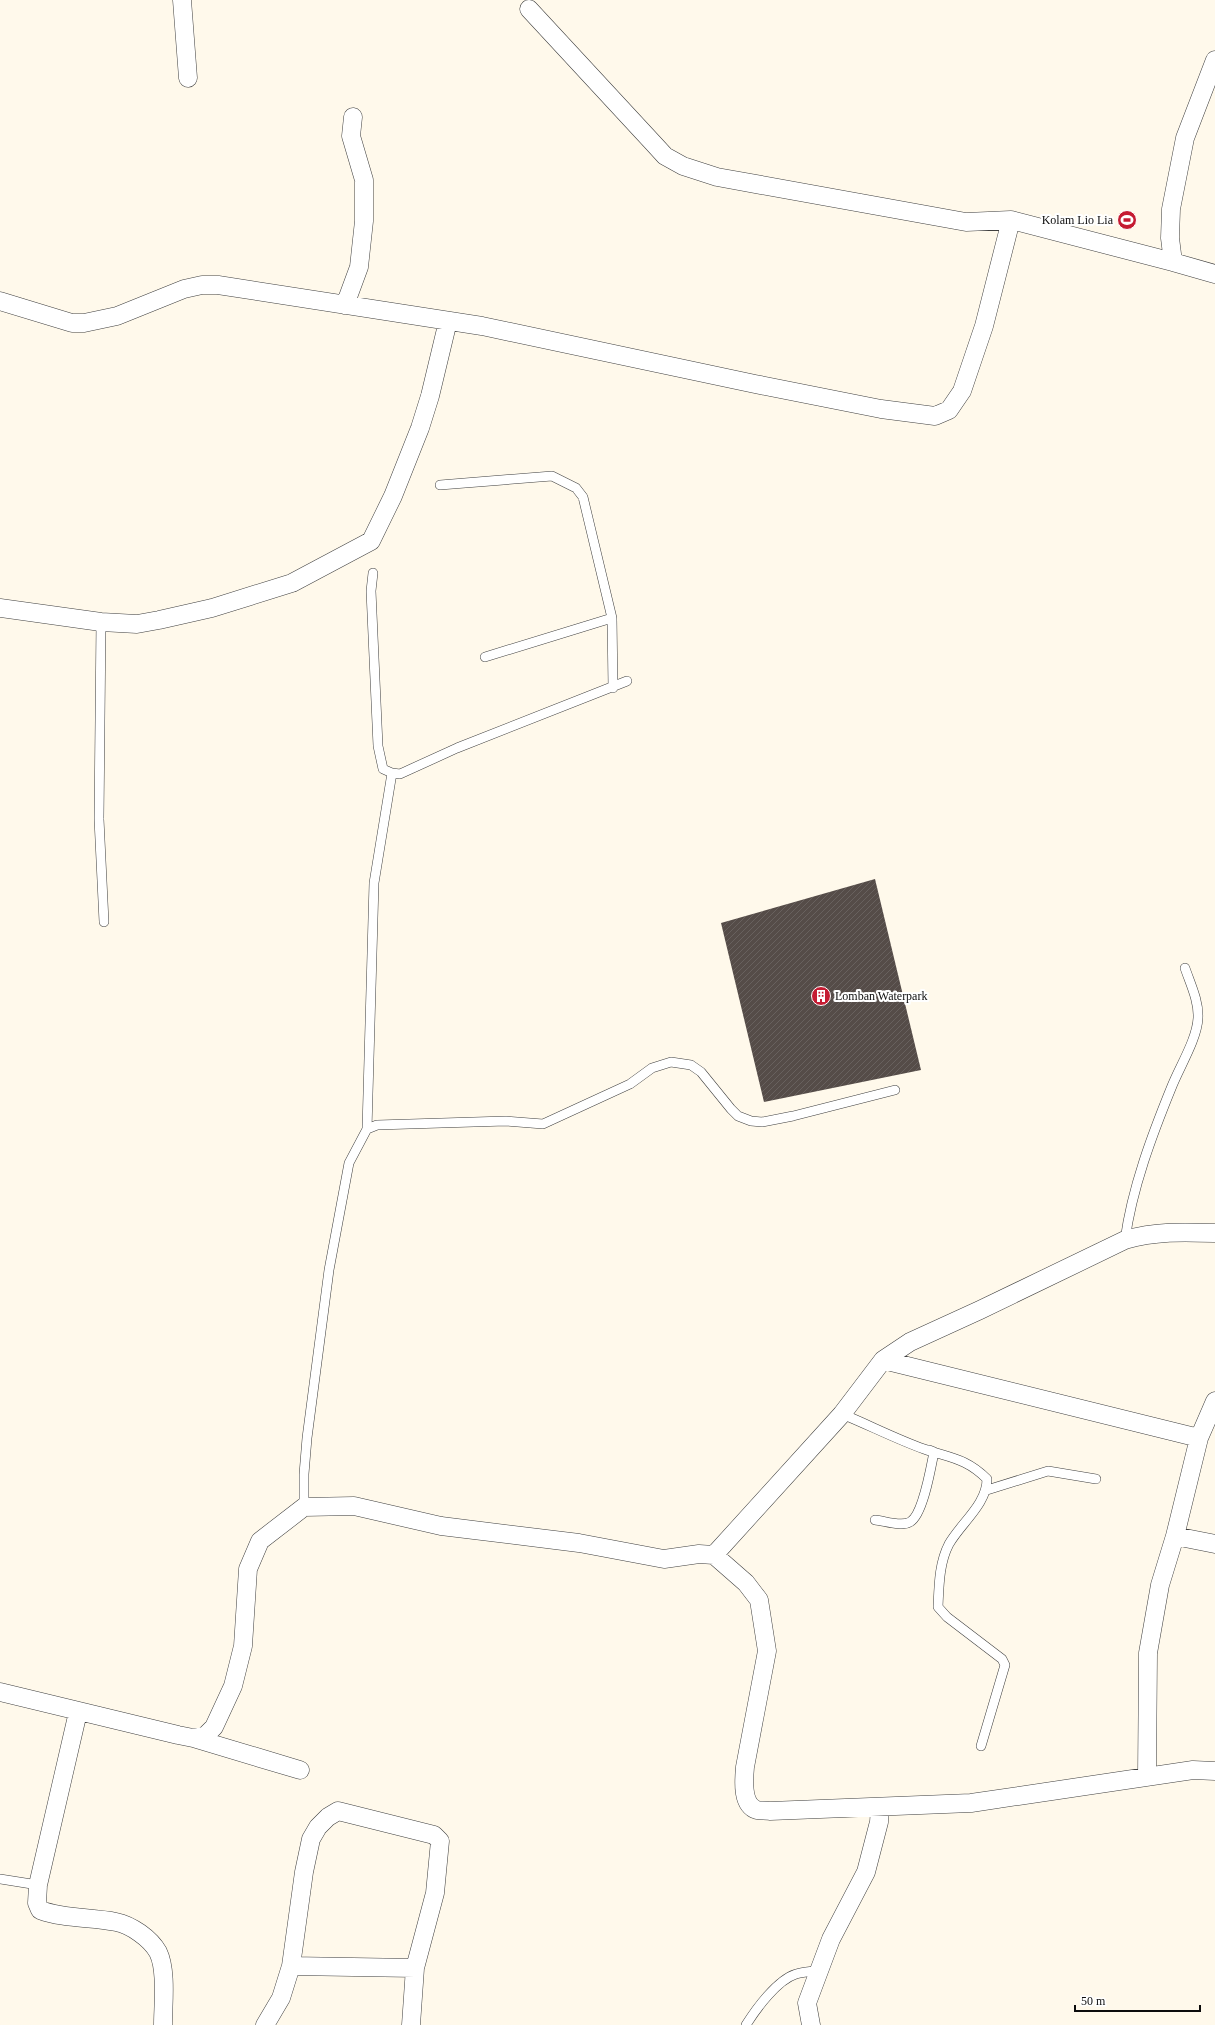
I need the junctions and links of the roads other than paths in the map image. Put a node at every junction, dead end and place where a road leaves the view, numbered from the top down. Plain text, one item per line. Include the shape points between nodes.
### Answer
1 (182, 0) edge
2 (529, 9) dead end
3 (1215, 60) edge
4 (188, 78) dead end
5 (353, 117) dead end
6 (1011, 220) junction
7 (1174, 262) junction
8 (1215, 274) edge
9 (0, 301) edge
10 (345, 305) junction
11 (448, 321) junction
12 (440, 485) dead end
13 (373, 574) dead end
14 (0, 608) edge
15 (612, 618) junction
16 (101, 622) junction
17 (485, 657) dead end
18 (627, 681) dead end
19 (613, 688) junction
20 (392, 773) junction
21 (104, 922) dead end
22 (1185, 968) dead end
23 (895, 1090) dead end
24 (367, 1129) junction
25 (1215, 1233) edge
26 (1125, 1240) junction
27 (883, 1360) junction
28 (1215, 1401) edge
29 (842, 1414) junction
30 (1199, 1438) junction
31 (924, 1449) junction
32 (1096, 1479) dead end
33 (987, 1490) junction
34 (304, 1507) junction
35 (875, 1520) dead end
36 (1175, 1536) junction
37 (1215, 1544) edge
38 (714, 1555) junction
39 (0, 1692) edge
40 (78, 1712) junction
41 (193, 1738) junction
42 (981, 1746) dead end
43 (300, 1770) dead end
44 (1215, 1771) edge
45 (1147, 1777) junction
46 (880, 1808) junction
47 (0, 1879) edge
48 (38, 1885) junction
49 (291, 1966) junction
50 (415, 1968) junction
51 (821, 1970) junction
52 (163, 2025) edge
53 (265, 2025) edge
54 (411, 2025) edge
55 (746, 2025) edge
56 (811, 2025) edge

1 - 4 street
2 - 6 street via 658,148 682,166 753,185 966,222
3 - 7 street via 1185,138 1171,209 1170,238
5 - 10 street via 351,136 364,180 364,221 359,267
6 - 7 street
6 - 11 street via 984,326 962,391 949,410 934,416 881,409
7 - 8 street
9 - 10 street via 72,323 116,316 184,289 202,285 218,285
10 - 11 street
11 - 16 street via 420,428 393,496 371,541 292,583 212,608 137,624
12 - 15 lane via 552,476 576,488 583,497
13 - 20 lane via 378,746 383,769
14 - 16 street
15 - 17 lane
15 - 19 lane
16 - 21 lane via 99,819
18 - 19 lane
19 - 20 lane via 457,748 400,774
20 - 24 lane via 374,883
22 - 26 lane via 1194,993 1197,1024 1131,1201
23 - 24 lane via 793,1116 762,1122 751,1121 738,1116 701,1072 691,1064 671,1062 652,1068 630,1084 543,1124 506,1122 377,1125
24 - 34 lane via 349,1164 329,1270 307,1438
25 - 26 street via 1175,1231 1144,1234
26 - 27 street via 910,1342
27 - 29 street
27 - 30 street
28 - 30 street
29 - 31 lane
29 - 38 street
30 - 36 street
31 - 33 lane via 957,1457 978,1470 987,1479
31 - 35 lane via 934,1452 928,1486 916,1517 909,1523
32 - 33 lane via 1048,1471
33 - 42 lane via 949,1544 941,1568 938,1607 947,1617 1002,1659 1005,1665
34 - 38 street via 354,1506 441,1526 579,1543 664,1559 699,1554
34 - 41 street via 260,1541 248,1569 243,1646 233,1686 214,1728 205,1736
36 - 37 street
36 - 45 street via 1160,1586 1148,1653
38 - 46 street via 746,1583 759,1600 767,1651 745,1767 744,1786 748,1802 755,1809 770,1811
39 - 40 street
40 - 41 street
40 - 48 street
41 - 43 street
44 - 45 street via 1193,1770
45 - 46 street via 971,1803
46 - 51 street via 879,1822 866,1872 832,1939
47 - 48 lane
48 - 52 street via 37,1903 40,1910 52,1915 118,1922 137,1930 148,1940 158,1952 162,1972
49 - 50 street
49 - 50 street via 311,1839 318,1827 338,1811 434,1836 440,1841 435,1893
49 - 53 street via 281,1998
50 - 54 street
51 - 55 lane via 795,1974 774,1989
51 - 56 street via 807,2003

